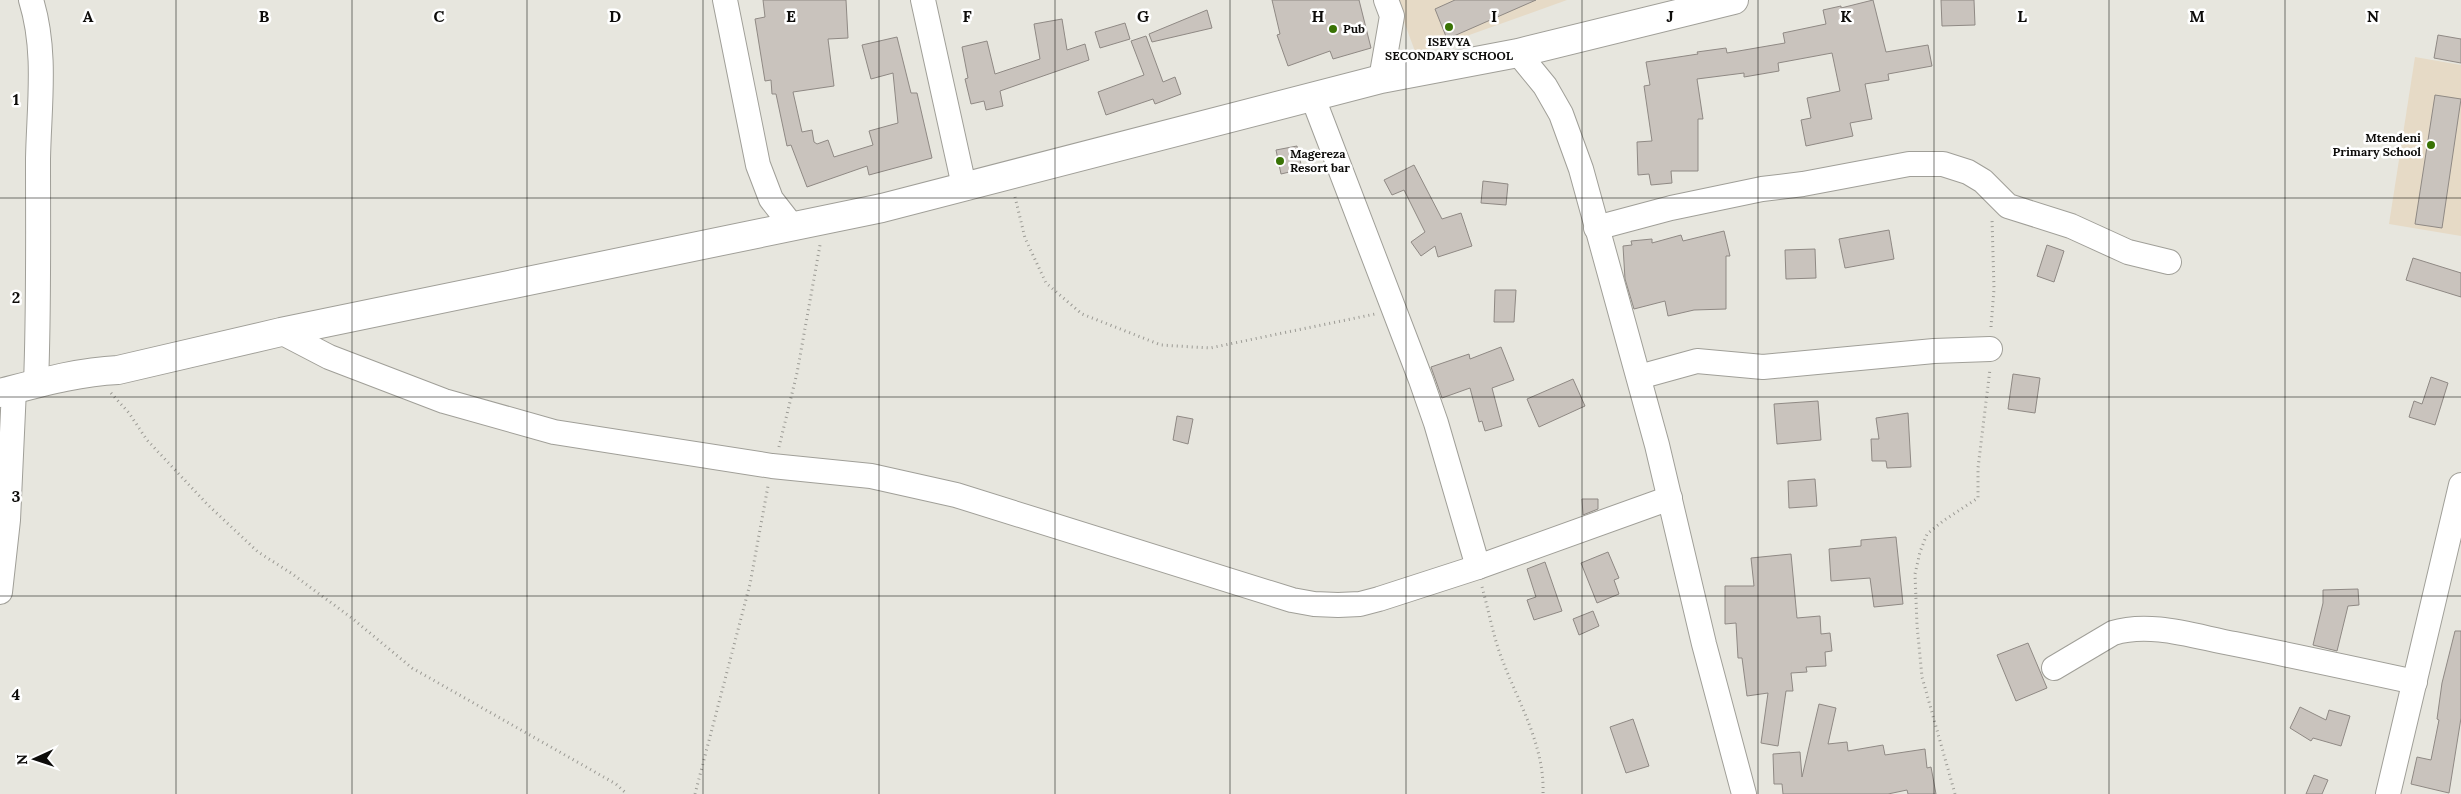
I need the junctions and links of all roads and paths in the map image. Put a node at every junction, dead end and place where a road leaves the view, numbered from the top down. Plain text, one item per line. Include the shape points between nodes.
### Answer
1 (31, 0) edge
2 (725, 0) edge
3 (923, 0) edge
4 (1386, 0) edge
5 (1734, 0) edge
6 (1518, 53) junction
7 (1381, 79) junction
8 (1313, 98) junction
9 (1009, 174) junction
10 (964, 186) junction
11 (1998, 198) junction
12 (824, 219) junction
13 (792, 226) junction
14 (1596, 228) junction
15 (2169, 262) dead end
16 (1395, 309) junction
17 (282, 332) junction
18 (1990, 349) junction
19 (93, 371) junction
20 (1639, 377) junction
21 (17, 388) edge
22 (772, 466) junction
23 (2461, 485) edge
24 (1670, 498) junction
25 (1477, 568) junction
26 (0, 592) edge
27 (2054, 668) dead end
28 (2415, 682) junction
29 (627, 794) edge
30 (695, 794) edge
31 (1543, 794) edge
32 (1744, 794) edge
33 (1954, 794) edge
34 (2388, 794) edge

1 - 21 street via 40,60 40,293
2 - 13 street via 758,165 771,199
3 - 10 street
4 - 7 street via 1392,16
5 - 6 street
6 - 7 street
6 - 14 street via 1545,86 1561,114 1581,169
7 - 8 street
8 - 9 street
8 - 16 street
9 - 10 street
9 - 16 path via 1025,238 1046,283 1082,314 1161,345 1210,348
10 - 12 street via 882,208
11 - 14 street via 1983,181 1962,170 1943,164 1909,164 1762,189
11 - 15 street via 2008,206 2071,226 2128,252
11 - 18 path via 1991,227 1994,289
12 - 13 street
12 - 22 path via 785,430
13 - 17 street
14 - 20 street
16 - 25 street via 1436,423
17 - 19 street via 118,370
17 - 22 street via 329,357 444,401 554,432
18 - 20 street via 1763,367 1698,361
18 - 33 path via 1978,498 1927,534 1915,574 1922,677
19 - 21 street
19 - 29 path via 148,440 207,504 258,552 353,619 412,668 616,784
20 - 24 street
21 - 26 street
22 - 25 street via 871,476 956,496 1292,600 1314,604 1360,604
22 - 30 path via 750,584
23 - 28 street
24 - 25 street
24 - 32 street
25 - 31 path via 1498,648 1536,744
27 - 28 street via 2114,633 2153,629
28 - 34 street

